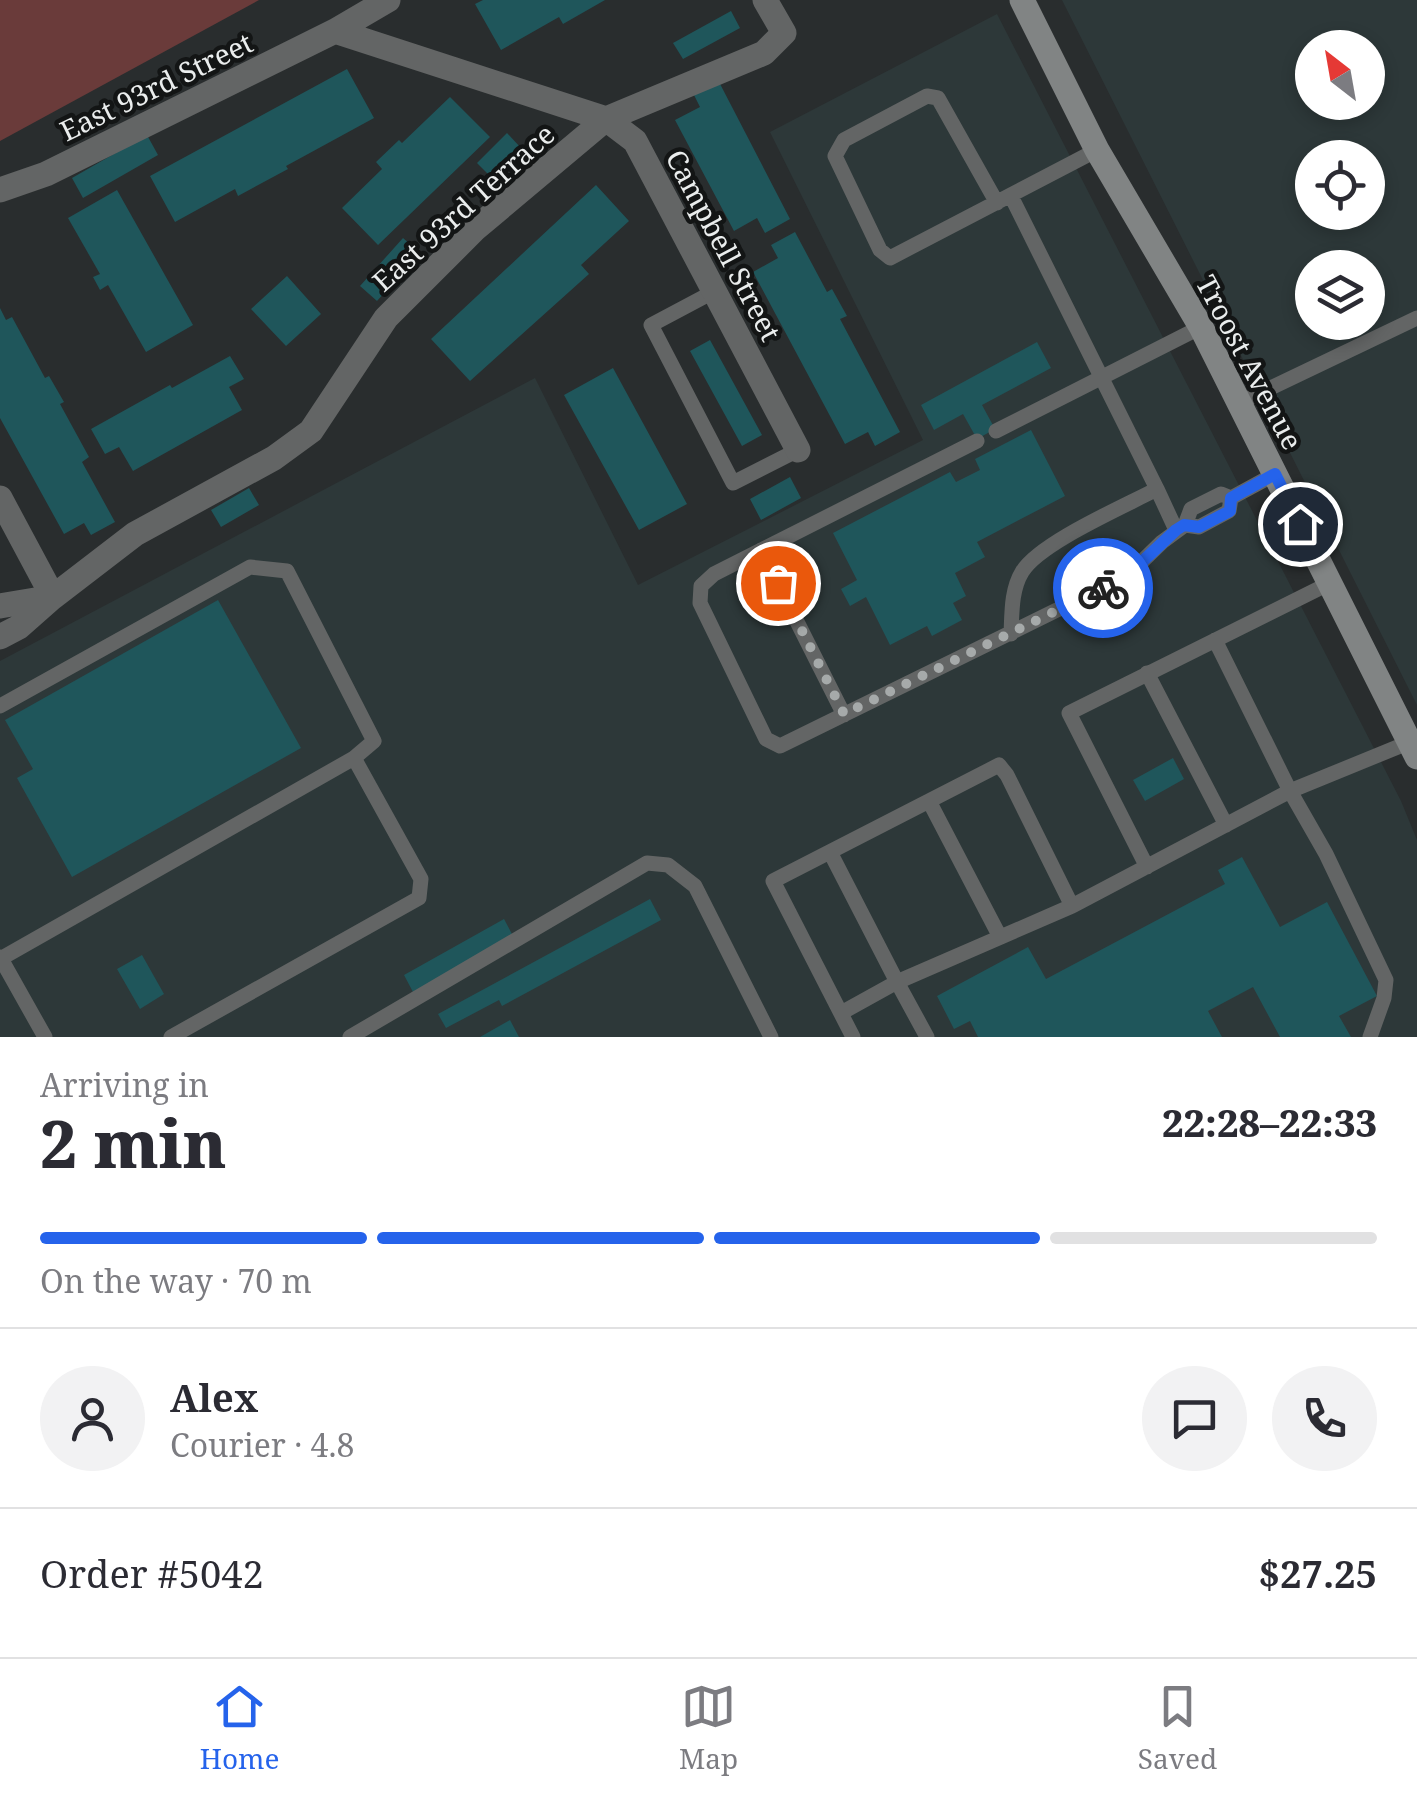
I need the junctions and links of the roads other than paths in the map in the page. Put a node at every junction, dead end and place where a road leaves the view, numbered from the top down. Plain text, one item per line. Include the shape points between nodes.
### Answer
1 (388, 0) edge
2 (765, 0) edge
3 (1022, 0) edge
4 (335, 31) junction
5 (606, 119) junction
6 (1097, 150) junction
7 (0, 190) edge
8 (1004, 200) junction
9 (715, 291) junction
10 (1417, 318) edge
11 (1201, 328) junction
12 (1100, 378) junction
13 (1239, 403) junction
14 (996, 431) dead end
15 (977, 441) dead end
16 (798, 450) joint
17 (1275, 474) junction
18 (1157, 490) junction
19 (0, 498) edge
20 (1180, 528) junction
21 (761, 550) junction
22 (1330, 583) junction
23 (52, 597) junction
24 (0, 606) edge
25 (1011, 634) junction
26 (0, 638) edge
27 (1215, 640) junction
28 (1147, 674) junction
29 (0, 706) edge
30 (844, 714) junction
31 (1413, 750) edge
32 (354, 758) junction
33 (1290, 791) junction
34 (928, 802) junction
35 (1226, 825) junction
36 (830, 852) junction
37 (1148, 866) junction
38 (1072, 906) junction
39 (1000, 937) junction
40 (0, 958) edge
41 (897, 982) junction
42 (841, 1013) junction
43 (45, 1037) edge
44 (170, 1037) edge
45 (350, 1037) edge
46 (772, 1037) edge
47 (853, 1037) edge
48 (927, 1037) edge
49 (1370, 1037) edge

1 - 4 street, East 93rd Street
2 - 5 street, East 93rd Terrace via 784,33 764,52
3 - 6 main road, Troost Avenue
4 - 5 street, Campbell Street
4 - 7 street, East 93rd Street via 46,174
5 - 9 street, Campbell Street via 635,141
5 - 23 street, East 93rd Terrace via 475,230 386,318 311,431 136,534
6 - 8 lane
6 - 11 main road, Troost Avenue
8 - 8 lane via 890,258 834,156 844,140 927,96 938,98
8 - 12 lane
9 - 16 street, Campbell Street
9 - 16 lane via 651,325 733,483
10 - 13 lane
11 - 12 lane
11 - 13 main road, Troost Avenue
12 - 14 lane
12 - 18 lane
13 - 17 main road, Troost Avenue
15 - 21 lane
17 - 20 lane via 1231,498 1230,511 1199,527
17 - 22 main road, Troost Avenue
18 - 20 lane
18 - 25 lane via 1037,555 1022,572 1013,599
19 - 23 street
20 - 25 lane via 1128,575
21 - 30 lane
21 - 30 lane via 714,574 701,586 700,604 766,738 780,746
22 - 27 lane
22 - 31 main road, Troost Avenue
23 - 24 street, East 93rd Terrace
23 - 26 street, East 93rd Terrace
25 - 30 lane
27 - 28 lane
27 - 33 lane
28 - 35 lane
28 - 37 lane via 1069,713
29 - 32 lane via 250,567 288,571 374,741
31 - 33 lane
32 - 40 lane
32 - 44 lane via 421,879 419,898
33 - 35 lane
33 - 49 lane via 1386,980
34 - 36 lane
34 - 38 lane via 999,765
34 - 39 lane
35 - 37 lane
36 - 41 lane
36 - 42 lane via 773,881
37 - 38 lane
38 - 39 lane
39 - 41 lane
40 - 43 lane
41 - 42 lane
41 - 48 lane
42 - 47 lane
45 - 46 lane via 647,863 668,865 696,886

